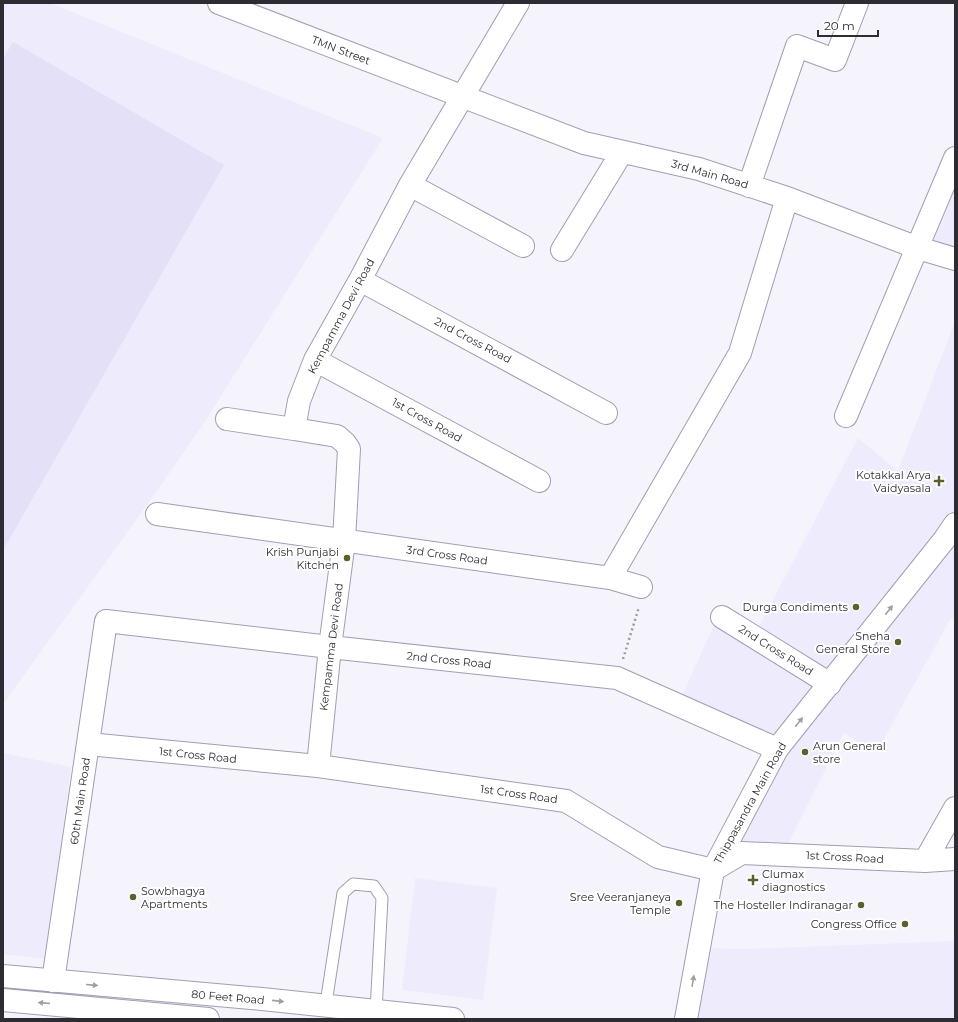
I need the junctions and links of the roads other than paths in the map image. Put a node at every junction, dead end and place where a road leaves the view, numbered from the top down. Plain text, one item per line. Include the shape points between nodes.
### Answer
1 (219, 3) edge
2 (518, 3) edge
3 (857, 3) edge
4 (462, 97) junction
5 (622, 152) junction
6 (955, 158) edge
7 (410, 185) junction
8 (749, 186) junction
9 (787, 198) junction
10 (523, 246) dead end
11 (918, 248) junction
12 (562, 250) dead end
13 (955, 259) edge
14 (360, 280) junction
15 (315, 360) junction
16 (606, 413) dead end
17 (846, 416) dead end
18 (227, 419) dead end
19 (294, 429) junction
20 (539, 481) dead end
21 (158, 514) dead end
22 (955, 524) edge
23 (344, 541) junction
24 (610, 578) junction
25 (641, 588) road end
26 (722, 617) dead end
27 (106, 621) joint
28 (330, 647) junction
29 (830, 684) junction
30 (88, 744) junction
31 (778, 749) junction
32 (318, 766) junction
33 (955, 808) edge
34 (955, 859) edge
35 (925, 861) junction
36 (713, 870) junction
37 (3, 976) edge
38 (53, 981) junction
39 (3, 1000) edge
40 (326, 1006) junction
41 (375, 1015) edge
42 (199, 1019) edge
43 (453, 1019) edge
44 (686, 1019) edge

1 - 4 street, TMN Street
2 - 4 street, Kempamma Devi Road
3 - 8 street via 835,60 797,46
4 - 5 street, 3rd Main Road via 584,143
4 - 7 street, Kempamma Devi Road
5 - 8 street, 3rd Main Road via 699,169
5 - 12 street
6 - 11 street
7 - 10 street
7 - 14 street, Kempamma Devi Road
8 - 9 street, 3rd Main Road
9 - 11 street, 3rd Main Road
9 - 24 street via 740,353
11 - 13 street, 3rd Main Road
11 - 17 street
14 - 15 street, Kempamma Devi Road
14 - 16 street, 2nd Cross Road
15 - 19 street, Kempamma Devi Road via 299,401
15 - 20 street, 1st Cross Road
18 - 19 street
19 - 23 street, Kempamma Devi Road via 337,436 349,449
21 - 23 street, 3rd Cross Road
29 -> 22 street, Thippasandra Main Road
23 - 24 street, 3rd Cross Road
23 - 28 street, Kempamma Devi Road
24 - 25 street, 3rd Cross Road
26 - 29 street, 2nd Cross Road
27 - 28 street, 2nd Cross Road
27 - 30 street, 60th Main Road
28 - 31 street, 2nd Cross Road via 617,678
28 - 32 street, Kempamma Devi Road
31 -> 29 street, Thippasandra Main Road
30 - 32 street, 1st Cross Road
30 - 38 street, 60th Main Road
31 - 36 street, Thippasandra Main Road
32 - 36 street, 1st Cross Road via 566,801 658,856
33 - 35 street
34 - 35 street, 1st Cross Road
35 - 36 street, 1st Cross Road via 742,853
44 -> 36 street, Thippasandra Main Road
37 - 38 street, 80 Feet Road
38 -> 40 street, 80 Feet Road
42 -> 39 street
40 - 41 street, 80 Feet Road
40 - 41 lane via 343,894 353,884 374,886 382,898
41 - 43 street, 80 Feet Road

